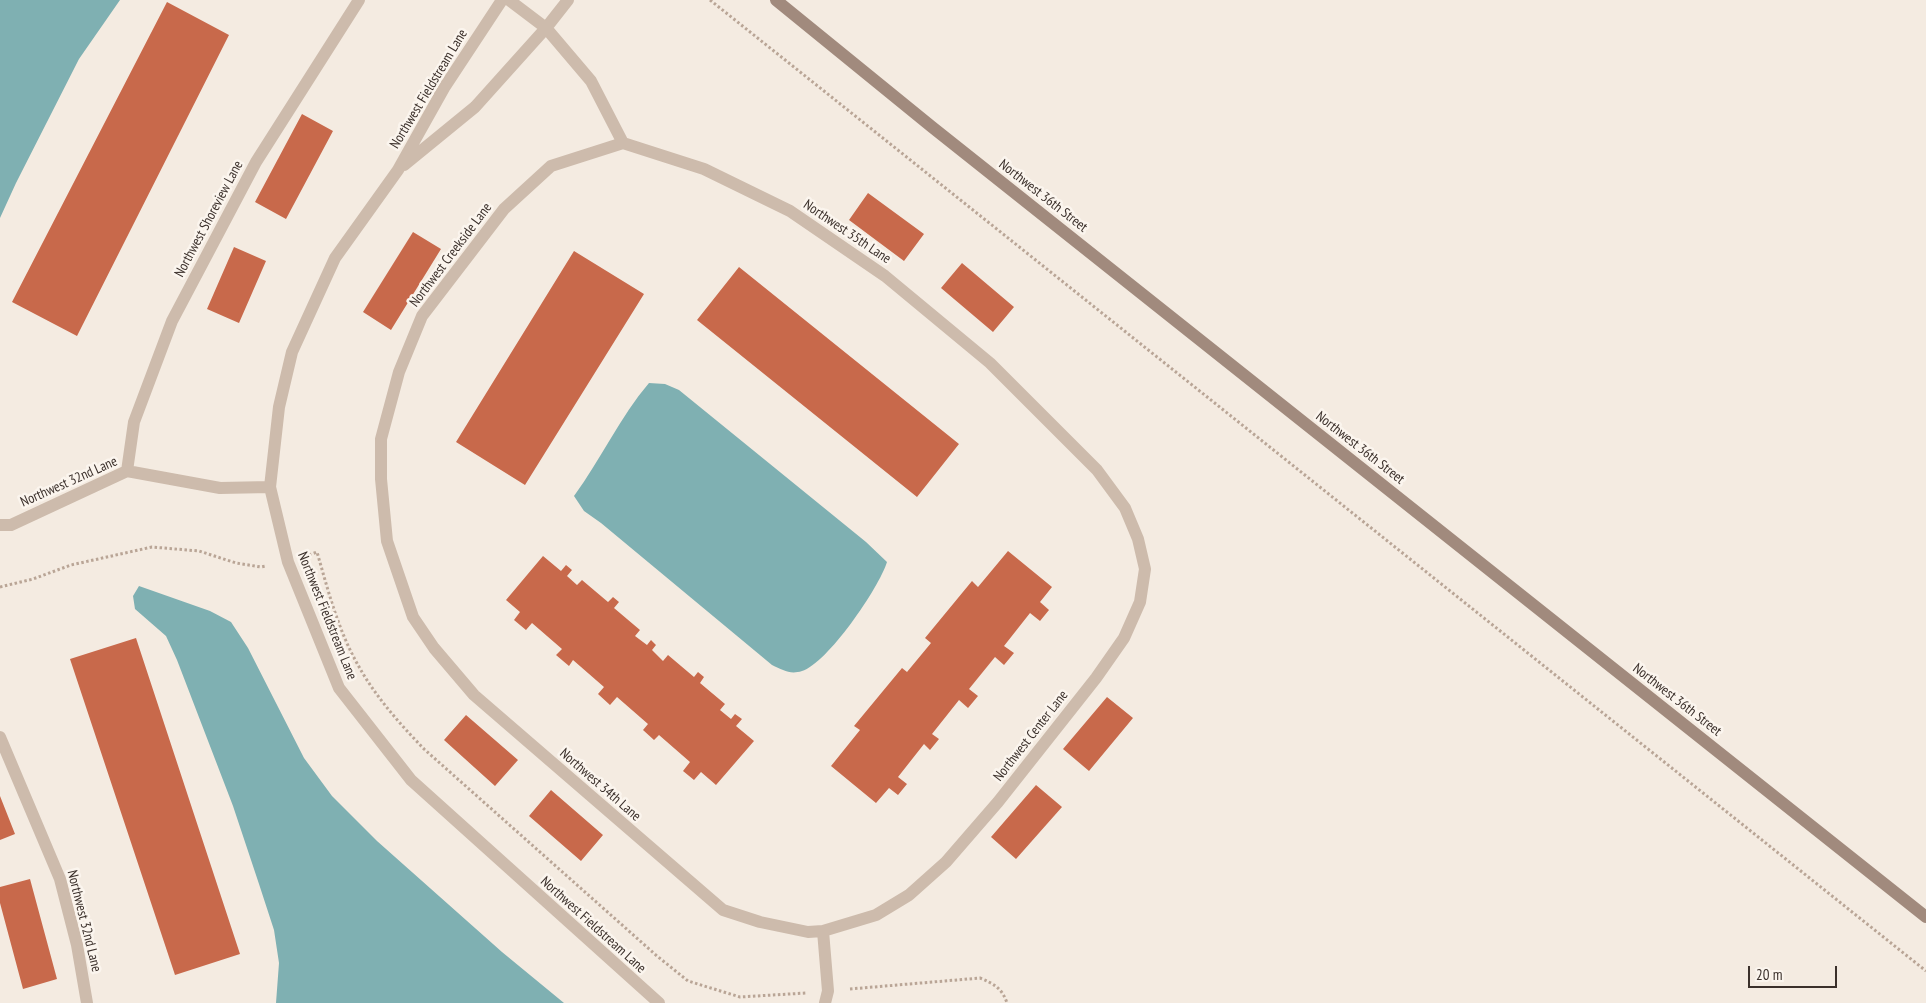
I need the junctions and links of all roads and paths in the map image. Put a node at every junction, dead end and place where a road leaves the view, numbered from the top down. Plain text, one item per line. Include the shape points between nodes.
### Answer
1 (359, 0) edge
2 (502, 0) edge
3 (509, 0) edge
4 (568, 0) edge
5 (710, 0) edge
6 (776, 0) edge
7 (546, 28) junction
8 (623, 143) junction
9 (398, 170) junction
10 (127, 471) junction
11 (270, 487) junction
12 (0, 525) edge
13 (1138, 539) joint
14 (387, 541) joint
15 (288, 562) junction
16 (0, 587) edge
17 (0, 737) edge
18 (876, 914) joint
19 (1926, 917) edge
20 (823, 931) junction
21 (1926, 971) edge
22 (826, 997) edge
23 (87, 1003) edge
24 (659, 1003) edge
25 (1007, 1003) edge

1 - 10 lane, Northwest Shoreview Lane via 256,162 172,321 134,422
2 - 9 lane, Northwest Fieldstream Lane via 444,88
3 - 7 lane
4 - 7 lane, Northwest Fieldstream Lane
5 - 21 path
6 - 19 main road, Northwest 36th Street
7 - 8 lane via 591,81
7 - 9 lane, Northwest Fieldstream Lane via 475,107
8 - 13 lane, Northwest 35th Lane via 704,169 790,211 885,276 990,363 1097,470 1124,508
8 - 14 lane, Northwest Creekside Lane via 551,166 504,209 422,316 399,372 381,439 380,479
9 - 11 lane, Northwest Fieldstream Lane via 335,258 292,352 279,407
10 - 11 lane, Northwest 32nd Lane via 220,488
10 - 12 lane, Northwest 32nd Lane via 11,525
11 - 15 lane, Northwest Fieldstream Lane
13 - 18 lane, Northwest Center Lane via 1145,569 1140,602 1124,638 998,802 946,862 909,895
14 - 20 lane, Northwest 34th Lane via 413,617 434,648 474,695 722,910 808,932
15 - 16 path via 261,567 236,564 199,551 152,547 71,565
15 - 22 path via 318,552 338,620 357,664 395,719 424,749 657,956 688,981 740,998
15 - 24 lane, Northwest Fieldstream Lane via 339,688 411,780
17 - 23 lane, Northwest 32nd Lane via 60,879 77,945
18 - 20 lane, Northwest 34th Lane
20 - 22 lane
22 - 25 path via 980,978 999,988

